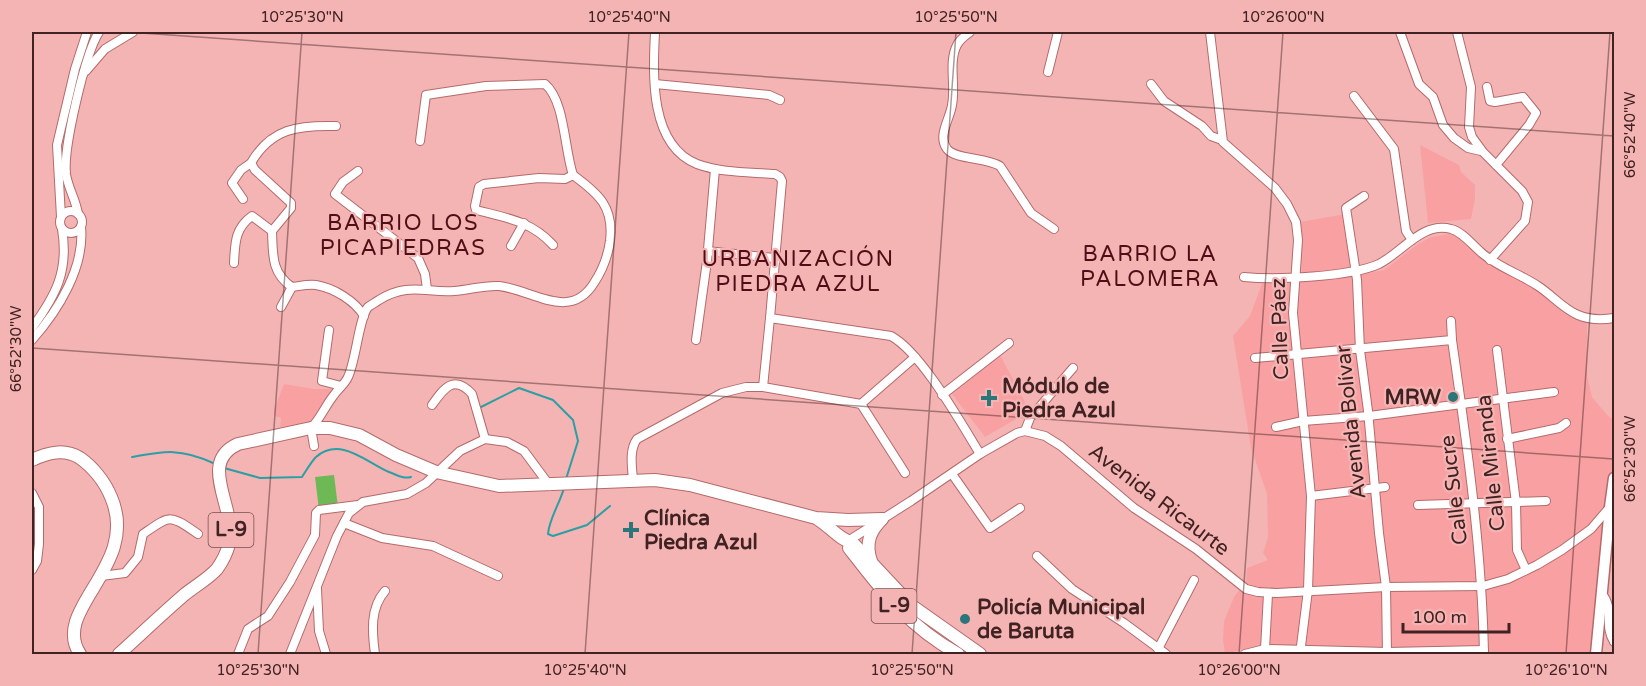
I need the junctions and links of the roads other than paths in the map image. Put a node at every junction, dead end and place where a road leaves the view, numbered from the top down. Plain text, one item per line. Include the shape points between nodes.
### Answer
1 (87, 32) edge
2 (99, 32) edge
3 (133, 32) edge
4 (654, 32) edge
5 (970, 32) edge
6 (1058, 32) edge
7 (1210, 32) edge
8 (1400, 32) edge
9 (1458, 32) edge
10 (1048, 72) dead end
11 (74, 74) junction
12 (83, 74) junction
13 (655, 84) junction
14 (1152, 84) dead end
15 (1487, 87) dead end
16 (1354, 96) dead end
17 (780, 100) dead end
18 (336, 126) dead end
19 (1222, 140) junction
20 (420, 141) dead end
21 (1483, 152) junction
22 (251, 163) junction
23 (1496, 165) junction
24 (714, 169) junction
25 (358, 171) dead end
26 (573, 175) junction
27 (1364, 196) dead end
28 (243, 198) dead end
29 (78, 214) junction
30 (61, 217) junction
31 (524, 223) junction
32 (81, 227) junction
33 (62, 229) junction
34 (1054, 229) dead end
35 (272, 231) junction
36 (1412, 240) junction
37 (554, 245) dead end
38 (511, 246) dead end
39 (707, 251) junction
40 (774, 258) junction
41 (1490, 260) junction
42 (234, 263) dead end
43 (1355, 271) junction
44 (1244, 277) dead end
45 (1295, 278) junction
46 (292, 287) junction
47 (427, 289) junction
48 (281, 307) dead end
49 (364, 316) junction
50 (770, 318) junction
51 (1614, 318) edge
52 (1451, 321) dead end
53 (32, 328) edge
54 (329, 330) dead end
55 (32, 340) edge
56 (696, 340) dead end
57 (1452, 340) junction
58 (1009, 343) dead end
59 (1360, 350) junction
60 (1497, 350) dead end
61 (1297, 354) junction
62 (915, 357) junction
63 (1255, 358) dead end
64 (1073, 368) dead end
65 (341, 386) junction
66 (763, 387) junction
67 (1554, 392) dead end
68 (942, 395) junction
69 (1502, 399) junction
70 (1461, 403) junction
71 (861, 404) junction
72 (432, 405) dead end
73 (1369, 416) junction
74 (1303, 422) junction
75 (1566, 423) dead end
76 (1276, 427) dead end
77 (311, 428) junction
78 (1025, 431) junction
79 (485, 439) junction
80 (1507, 439) junction
81 (314, 446) dead end
82 (980, 454) junction
83 (32, 460) edge
84 (436, 472) junction
85 (905, 473) dead end
86 (952, 474) junction
87 (1614, 478) edge
88 (633, 480) junction
89 (550, 486) junction
90 (1381, 487) junction
91 (32, 493) edge
92 (1311, 496) junction
93 (1546, 501) dead end
94 (1474, 502) junction
95 (1516, 503) junction
96 (359, 505) junction
97 (1418, 505) dead end
98 (1020, 507) dead end
99 (1610, 507) junction
100 (816, 518) junction
101 (882, 519) junction
102 (344, 523) junction
103 (198, 534) dead end
104 (847, 542) junction
105 (1037, 556) dead end
106 (873, 565) junction
107 (32, 570) edge
108 (1526, 570) junction
109 (101, 576) junction
110 (498, 576) dead end
111 (1194, 580) dead end
112 (316, 584) junction
113 (1483, 586) junction
114 (1386, 587) junction
115 (1308, 590) junction
116 (386, 591) dead end
117 (1268, 594) junction
118 (1602, 594) junction
119 (1614, 642) edge
120 (1158, 649) junction
121 (1265, 649) junction
122 (1300, 652) edge
123 (1484, 652) edge
124 (1387, 653) edge
125 (80, 654) edge
126 (119, 654) edge
127 (238, 654) edge
128 (290, 654) edge
129 (326, 654) edge
130 (375, 654) edge
131 (958, 654) edge
132 (980, 654) edge
133 (1166, 654) edge
134 (1245, 654) edge
135 (1596, 654) edge

1 - 11 street
2 - 12 street
3 - 12 street via 105,49
4 - 13 street
5 - 34 street via 956,46 945,145 953,154 999,166 1031,213
6 - 10 street
7 - 19 street
8 - 21 street via 1419,84 1433,97 1443,125 1468,148
9 - 21 street via 1472,96 1469,127
11 - 12 street
11 - 30 street via 56,156
12 - 29 street via 66,162
13 - 17 street via 770,95
13 - 24 street via 671,143 688,160
14 - 19 street, Calle Páez via 1164,100
15 - 23 street via 1490,101 1523,97 1536,113
16 - 36 street via 1394,149 1406,231
18 - 22 street via 306,125 279,133
19 - 45 street, Calle Páez via 1275,188 1294,214 1298,231
20 - 26 street via 426,95 486,86 545,84 553,91 561,113
21 - 23 street
22 - 28 street via 232,183
22 - 35 street via 291,203
23 - 41 street via 1526,196 1528,207 1525,221
24 - 39 street
24 - 40 street via 780,177
25 - 47 street via 335,194 418,258
26 - 31 street via 565,179 512,179 479,187 476,210
26 - 47 street via 600,198 612,226 598,278 579,300 566,303 501,286
27 - 43 street, Avenida Bolívar via 1346,208
29 - 30 street via 70,211
29 - 32 street
30 - 33 street
31 - 37 street
31 - 38 street
32 - 33 street via 73,233
32 - 55 street via 81,245 66,292
33 - 53 street via 60,279
35 - 42 street via 252,216 246,220 237,231
35 - 46 street via 277,272
36 - 41 street via 1434,229 1449,228
36 - 43 street via 1381,263
39 - 40 street
39 - 56 street
40 - 50 street
41 - 51 street via 1536,285 1576,315
43 - 45 street
43 - 59 street, Avenida Bolívar
44 - 45 street
45 - 61 street, Calle Páez
46 - 48 street
46 - 49 street via 322,287 351,300
47 - 49 street via 412,288 382,298
49 - 65 street via 357,350
50 - 62 street via 891,336
50 - 66 street
52 - 57 street, Calle Sucre
54 - 65 street via 322,381
57 - 59 street
57 - 70 street, Calle Sucre
58 - 68 street
59 - 61 street
59 - 73 street, Avenida Bolívar
60 - 69 street, Calle Miranda
61 - 63 street
61 - 74 street, Calle Páez
62 - 68 street
62 - 71 street
64 - 78 street via 1030,418
65 - 77 street
66 - 71 street
66 - 88 street via 722,393 642,435 634,444
67 - 69 street
68 - 82 street
69 - 70 street
69 - 80 street, Calle Miranda
70 - 73 street
70 - 94 street, Calle Sucre
71 - 85 street
72 - 79 street via 450,385 468,389
73 - 74 street
73 - 90 street, Avenida Bolívar
74 - 76 street
74 - 92 street, Calle Páez
75 - 80 street
77 - 81 street
77 - 84 main road, L-9 via 349,432
77 - 126 main road, L-9 via 238,444 224,454 218,477 231,536 224,557 217,568
78 - 82 street
78 - 117 street, Avenida Ricaurte via 1045,436 1061,446 1134,508 1196,549 1246,589
79 - 84 street via 460,451
79 - 89 street via 507,442 524,451
80 - 95 street, Calle Miranda
82 - 86 street
83 - 109 main road via 53,452 75,455 91,467 106,487 118,528 116,545
84 - 89 main road, L-9 via 499,486
84 - 96 street via 407,494
86 - 98 street via 990,528
86 - 101 street
87 - 99 street
88 - 89 main road, L-9
88 - 100 main road, L-9 via 690,485
90 - 92 street
90 - 114 street, Avenida Bolívar via 1379,533
91 - 107 street via 39,507 39,544
92 - 115 street, Calle Páez
93 - 95 street
94 - 95 street
94 - 97 street
94 - 113 street, Calle Sucre
95 - 108 street, Calle Miranda via 1517,550
96 - 102 street
96 - 127 street via 316,513 315,535 290,582 268,616 248,629
99 - 108 street, Avenida Ricaurte via 1581,537
99 - 118 street
100 - 101 main road, L-9
100 - 104 main road, L-9
101 - 104 street
101 - 106 main road via 869,539
102 - 110 street via 382,538 433,546
102 - 112 street
103 - 109 street via 182,522 164,520 143,534 138,556 125,573
104 - 106 main road, L-9 via 852,542
104 - 131 main road, L-9 via 898,610
105 - 120 street via 1072,589
106 - 132 main road, L-9 via 919,612
108 - 113 street, Avenida Ricaurte
109 - 125 main road via 74,623 73,638
111 - 120 street
112 - 128 street
112 - 129 street via 319,631
113 - 114 street, Avenida Ricaurte
113 - 123 street, Calle Sucre
114 - 115 street, Avenida Ricaurte
114 - 124 street, Avenida Bolívar
115 - 117 street, Avenida Ricaurte
115 - 122 street, Calle Páez
116 - 130 street via 374,608
117 - 121 street
118 - 119 street via 1608,602 1609,633
118 - 135 street
120 - 133 street
121 - 122 street
121 - 134 street
122 - 124 street
123 - 124 street

